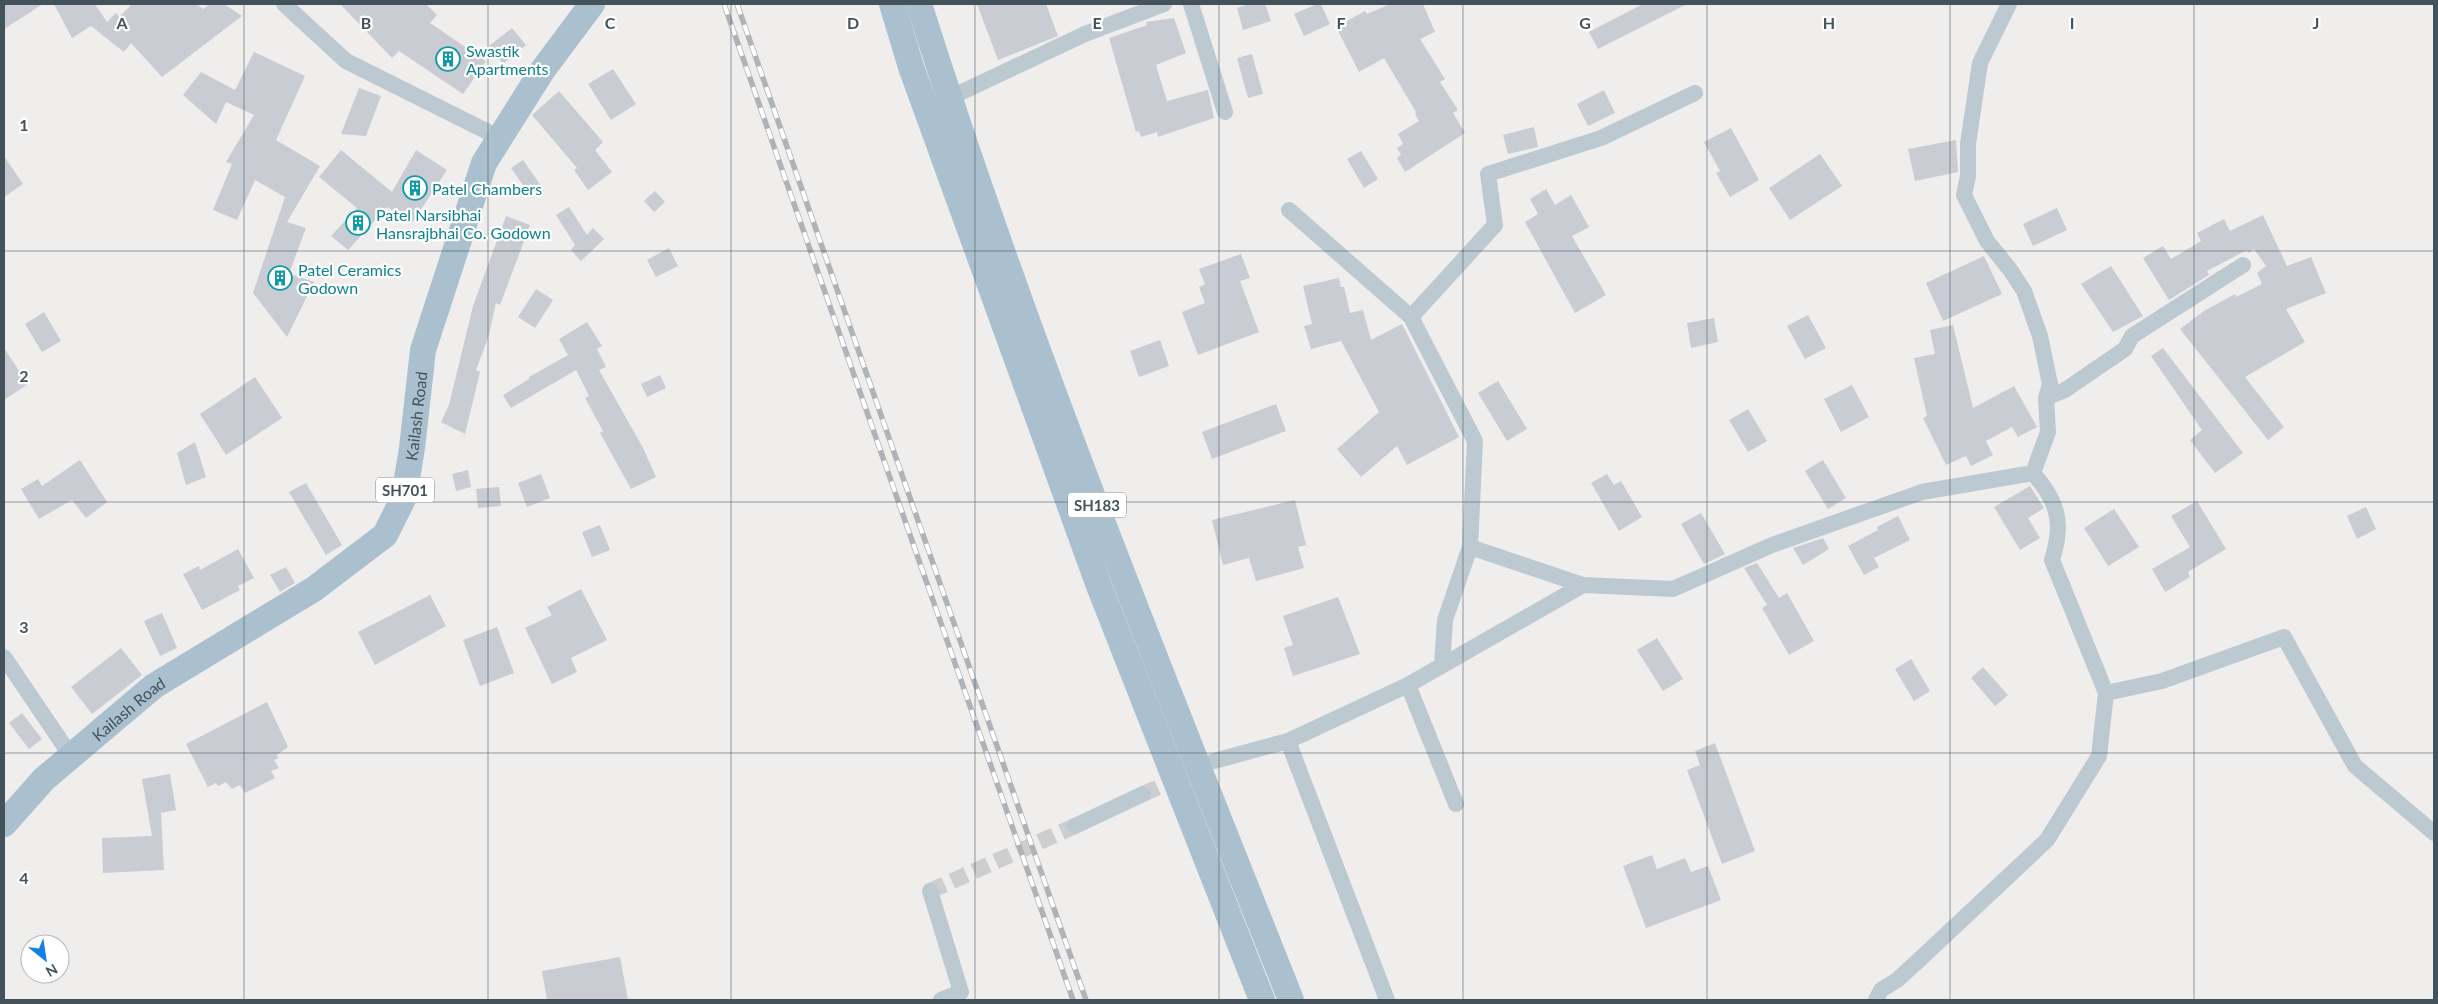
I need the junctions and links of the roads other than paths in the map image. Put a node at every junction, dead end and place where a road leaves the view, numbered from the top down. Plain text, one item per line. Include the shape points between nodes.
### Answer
1 (284, 4) edge
2 (592, 4) edge
3 (892, 4) edge
4 (919, 4) edge
5 (1164, 4) edge
6 (1191, 4) edge
7 (2009, 4) edge
8 (1695, 93) dead end
9 (949, 98) junction
10 (1225, 112) dead end
11 (500, 138) junction
12 (1289, 210) dead end
13 (2243, 265) dead end
14 (1411, 317) junction
15 (2046, 398) junction
16 (2033, 473) junction
17 (1470, 547) junction
18 (1583, 585) junction
19 (4, 657) edge
20 (1442, 665) junction
21 (1408, 685) junction
22 (2106, 694) junction
23 (1288, 741) junction
24 (71, 756) junction
25 (1214, 761) dead end
26 (1143, 794) tunnel mouth
27 (1456, 804) dead end
28 (4, 824) edge
29 (1074, 826) tunnel mouth
30 (2434, 834) edge
31 (930, 891) dead end
32 (963, 996) edge
33 (941, 1000) edge
34 (1262, 1000) edge
35 (1292, 1000) edge
36 (1387, 1000) edge
37 (1876, 1000) edge

1 - 11 street via 346,61
2 - 11 main road, Kailash Road / SH701 via 542,71
3 - 34 main road via 911,67 1096,576
4 - 9 main road, SH183
5 - 9 street via 1085,34
6 - 10 street
7 - 15 street via 1980,63 1964,195 1987,241 2024,291 2040,336 2050,384
8 - 14 street via 1601,138 1488,174 1495,225
9 - 35 main road, SH183 via 1055,394
11 - 24 main road, Kailash Road / SH701 via 484,163 422,350 404,497 385,535 314,589 154,686
12 - 14 street
13 - 15 street via 2132,336 2125,349 2065,390
14 - 17 street via 1474,441
15 - 16 street via 2048,432
16 - 18 street via 1922,492 1772,545 1673,589
16 - 22 street via 2056,508 2059,539 2052,560
17 - 18 street
17 - 20 street via 1445,620
18 - 20 street
19 - 24 street
20 - 21 street
21 - 23 street
21 - 27 street
22 - 30 street via 2162,681 2284,637 2355,766
22 - 37 street via 2099,756 2047,840 1919,960 1881,990
23 - 25 street
23 - 36 street
24 - 28 main road, Kailash Road / SH701 via 44,779
26 - 29 street
31 - 32 street
32 - 33 street

